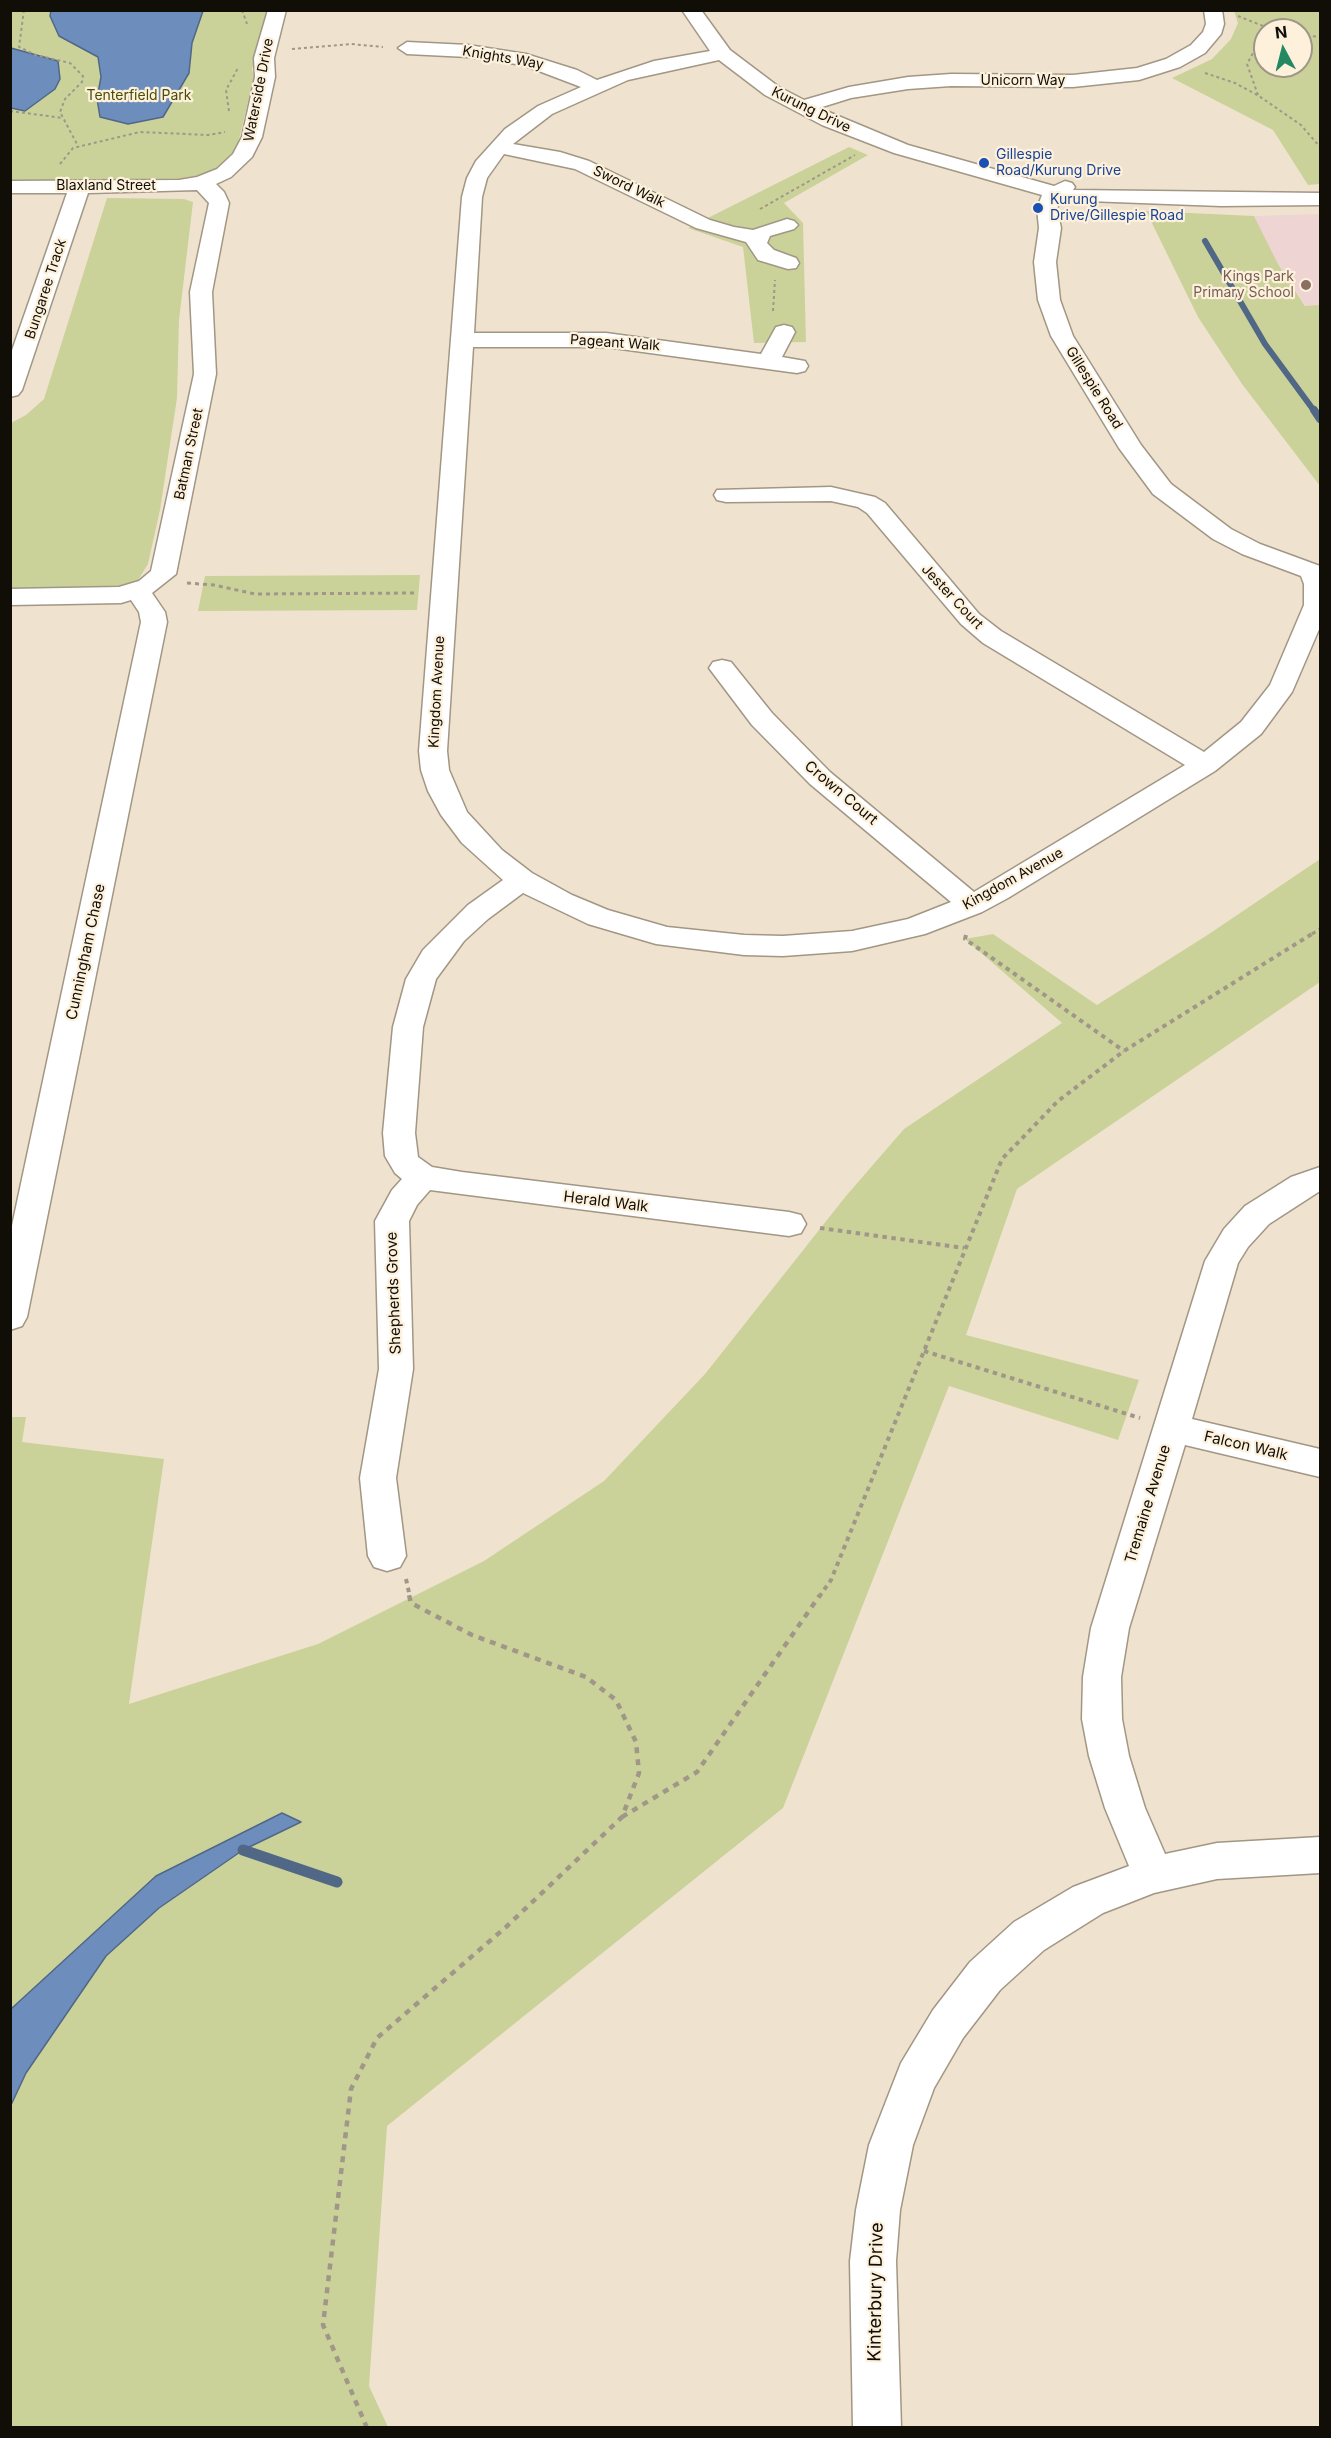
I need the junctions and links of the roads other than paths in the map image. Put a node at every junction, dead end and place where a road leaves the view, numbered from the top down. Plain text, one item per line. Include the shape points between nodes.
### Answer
1 (277, 10) edge
2 (692, 10) edge
3 (1213, 11) edge
4 (406, 48) road end
5 (723, 54) junction
6 (595, 86) junction
7 (801, 107) junction
8 (498, 147) junction
9 (202, 183) junction
10 (80, 186) junction
11 (10, 187) edge
12 (1063, 192) junction
13 (1320, 199) edge
14 (787, 225) dead end
15 (758, 237) junction
16 (788, 263) road end
17 (784, 332) road end
18 (461, 340) junction
19 (768, 362) junction
20 (797, 366) dead end
21 (10, 390) edge
22 (726, 495) dead end
23 (1317, 568) edge
24 (148, 585) junction
25 (10, 597) edge
26 (1318, 603) edge
27 (722, 668) dead end
28 (1205, 765) junction
29 (522, 880) junction
30 (972, 905) junction
31 (423, 1176) junction
32 (1320, 1179) edge
33 (789, 1224) road end
34 (20, 1229) edge
35 (10, 1317) edge
36 (1172, 1428) junction
37 (1320, 1463) edge
38 (387, 1556) road end
39 (1320, 1855) edge
40 (1153, 1875) junction
41 (877, 2427) edge

1 - 9 street, Waterside Drive via 248,147 224,173
2 - 5 street, Kurung Drive
3 - 7 street, Unicorn Way via 1215,24 1198,49 1173,63 1139,74 1098,80 908,83 849,93
4 - 6 street, Knights Way via 468,51 526,60
5 - 6 street, Kingdom Avenue via 661,65
5 - 7 street, Kurung Drive via 754,80
6 - 8 street, Kingdom Avenue via 545,110
7 - 12 street, Kurung Drive via 875,140
8 - 15 street, Sword Walk via 582,165 703,224
8 - 18 street, Kingdom Avenue via 477,178 472,197
9 - 10 street, Blaxland Street
9 - 24 street, Batman Street via 217,196 219,203 201,292 205,374 167,561
10 - 11 street, Blaxland Street
10 - 21 street, Bungaree Track
12 - 13 street, Kurung Drive via 1239,200
12 - 23 street, Gillespie Road via 1047,208 1050,228 1046,281 1053,314 1062,336 1149,475 1222,534 1251,549
14 - 15 street via 762,232
15 - 16 street via 756,243 766,255
17 - 19 street
18 - 19 street, Pageant Walk via 606,340
18 - 29 street, Kingdom Avenue via 433,728 435,770 451,807 472,837
19 - 20 street, Pageant Walk
22 - 28 street, Jester Court via 831,494 866,502 876,508 970,619 992,637
23 - 26 street, Kingdom Avenue
24 - 25 street via 106,596
24 - 34 street, Cunningham Chase via 154,622
26 - 28 street, Kingdom Avenue via 1283,686 1268,708 1251,728
27 - 30 street, Crown Court via 762,719 820,778
28 - 30 street, Kingdom Avenue
29 - 30 street, Kingdom Avenue via 562,902 627,927 666,937 744,945 816,945 879,936
29 - 31 street via 454,934 434,957 413,1001 399,1147 406,1165
31 - 33 street, Herald Walk
31 - 38 street, Shepherds Grove via 404,1198 392,1221 396,1369 378,1478
32 - 36 street, Tremaine Avenue via 1278,1200 1236,1238 1214,1281
34 - 35 street, Cunningham Chase
36 - 37 street, Falcon Walk
36 - 40 street, Tremaine Avenue via 1110,1628 1102,1677 1102,1719 1109,1756 1125,1808
39 - 40 street, Kinterbury Drive via 1217,1861
40 - 41 street, Kinterbury Drive via 1088,1900 1029,1936 985,1976 948,2024 916,2078 891,2145 878,2210 873,2260

